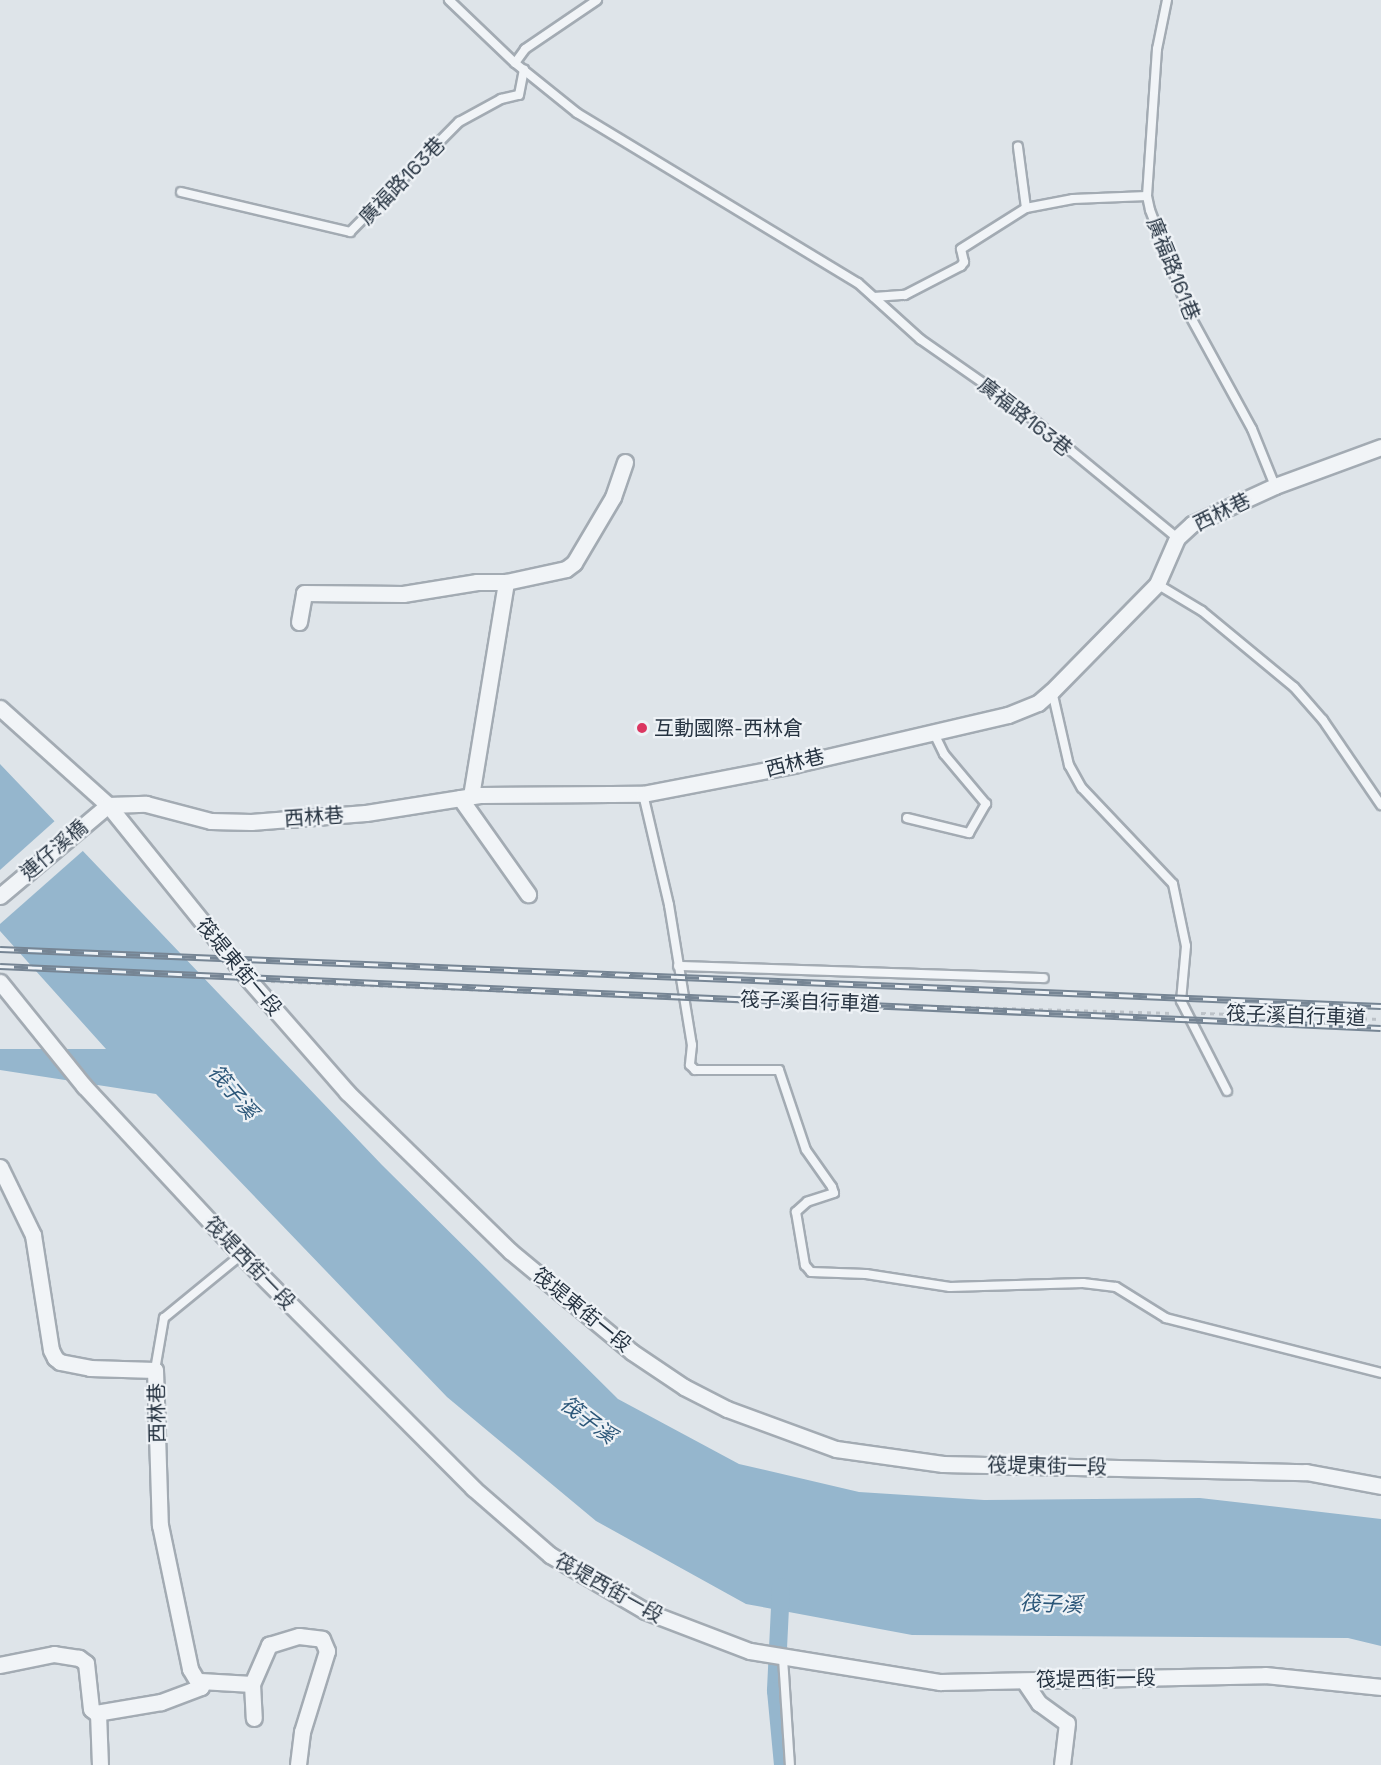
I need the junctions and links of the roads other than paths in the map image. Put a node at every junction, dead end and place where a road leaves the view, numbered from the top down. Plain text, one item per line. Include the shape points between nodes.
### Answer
1 (449, 0) edge
2 (597, 0) edge
3 (1167, 0) edge
4 (515, 63) junction
5 (524, 69) junction
6 (1018, 147) dead end
7 (181, 192) dead end
8 (1147, 196) junction
9 (1026, 208) junction
10 (874, 297) junction
11 (1381, 447) edge
12 (625, 462) dead end
13 (1275, 486) junction
14 (1177, 538) junction
15 (506, 582) junction
16 (1157, 584) junction
17 (299, 622) dead end
18 (1052, 691) junction
19 (0, 708) edge
20 (933, 731) junction
21 (643, 794) junction
22 (466, 797) junction
23 (108, 805) junction
24 (1381, 805) edge
25 (907, 818) dead end
26 (528, 894) dead end
27 (0, 896) edge
28 (678, 966) junction
29 (1044, 978) dead end
30 (0, 982) edge
31 (1227, 1091) dead end
32 (0, 1167) edge
33 (241, 1255) junction
34 (155, 1370) junction
35 (1381, 1373) edge
36 (1381, 1486) edge
37 (783, 1658) junction
38 (0, 1665) edge
39 (200, 1681) junction
40 (1024, 1681) junction
41 (252, 1684) junction
42 (1381, 1687) edge
43 (98, 1713) junction
44 (254, 1718) dead end
45 (100, 1765) edge
46 (298, 1765) edge
47 (790, 1765) edge
48 (1062, 1765) edge

1 - 4 lane, 廣福路163巷
2 - 4 lane via 525,49
3 - 8 lane, 廣福路161巷 via 1157,49
4 - 5 lane, 廣福路163巷
5 - 7 lane, 廣福路163巷 via 519,95 501,99 459,122 350,232
5 - 10 lane, 廣福路163巷 via 620,142 822,261
6 - 9 lane
8 - 9 lane via 1073,199
8 - 13 lane, 廣福路161巷 via 1161,246 1189,314 1252,429
9 - 10 lane via 961,249 961,266 905,295
10 - 14 lane, 廣福路163巷 via 921,339 1019,408
11 - 13 street, 西林巷
12 - 15 street via 618,487 574,563 555,573
13 - 14 street, 西林巷 via 1192,524
14 - 16 street, 西林巷
15 - 17 street via 477,582 404,594 304,593
15 - 22 street
16 - 18 street, 西林巷
16 - 24 lane via 1202,611 1294,687 1323,720
18 - 20 street, 西林巷 via 1038,703 1008,715
18 - 31 lane via 1069,765 1082,788 1173,884 1186,946 1181,1001
19 - 23 street, 筏堤東街一段
20 - 21 street, 西林巷 via 793,765
20 - 25 lane via 944,754 986,804 969,833
21 - 22 street, 西林巷
21 - 28 lane via 664,876
22 - 23 street, 西林巷 via 366,813 251,822 211,821 146,804
22 - 26 street
23 - 27 street, 連仔溪橋
23 - 36 street, 筏堤東街一段 via 249,980 347,1092 510,1251 632,1352 684,1387 727,1408 836,1449 943,1464 1306,1472
28 - 29 lane
28 - 35 lane via 692,1045 690,1065 695,1070 779,1070 802,1139 834,1193 807,1202 796,1212 805,1265 811,1272 866,1274 950,1287 1083,1283 1116,1287 1166,1318
30 - 33 street, 筏堤西街一段 via 84,1086
32 - 34 street, 西林巷 via 33,1235 55,1358 90,1368
33 - 34 lane via 164,1318
33 - 37 street, 筏堤西街一段 via 474,1488 550,1556 613,1594 679,1626 750,1651
34 - 39 street, 西林巷 via 160,1525 190,1669
37 - 40 street, 筏堤西街一段 via 940,1682
37 - 47 lane
38 - 43 street via 54,1654 79,1658 88,1668 91,1709
39 - 41 street
39 - 43 street via 201,1687 160,1702
40 - 42 street, 筏堤西街一段 via 1265,1675
40 - 48 street via 1039,1702 1067,1723
41 - 44 street
41 - 46 street via 268,1645 299,1636 326,1642 327,1651 302,1732
43 - 45 street

